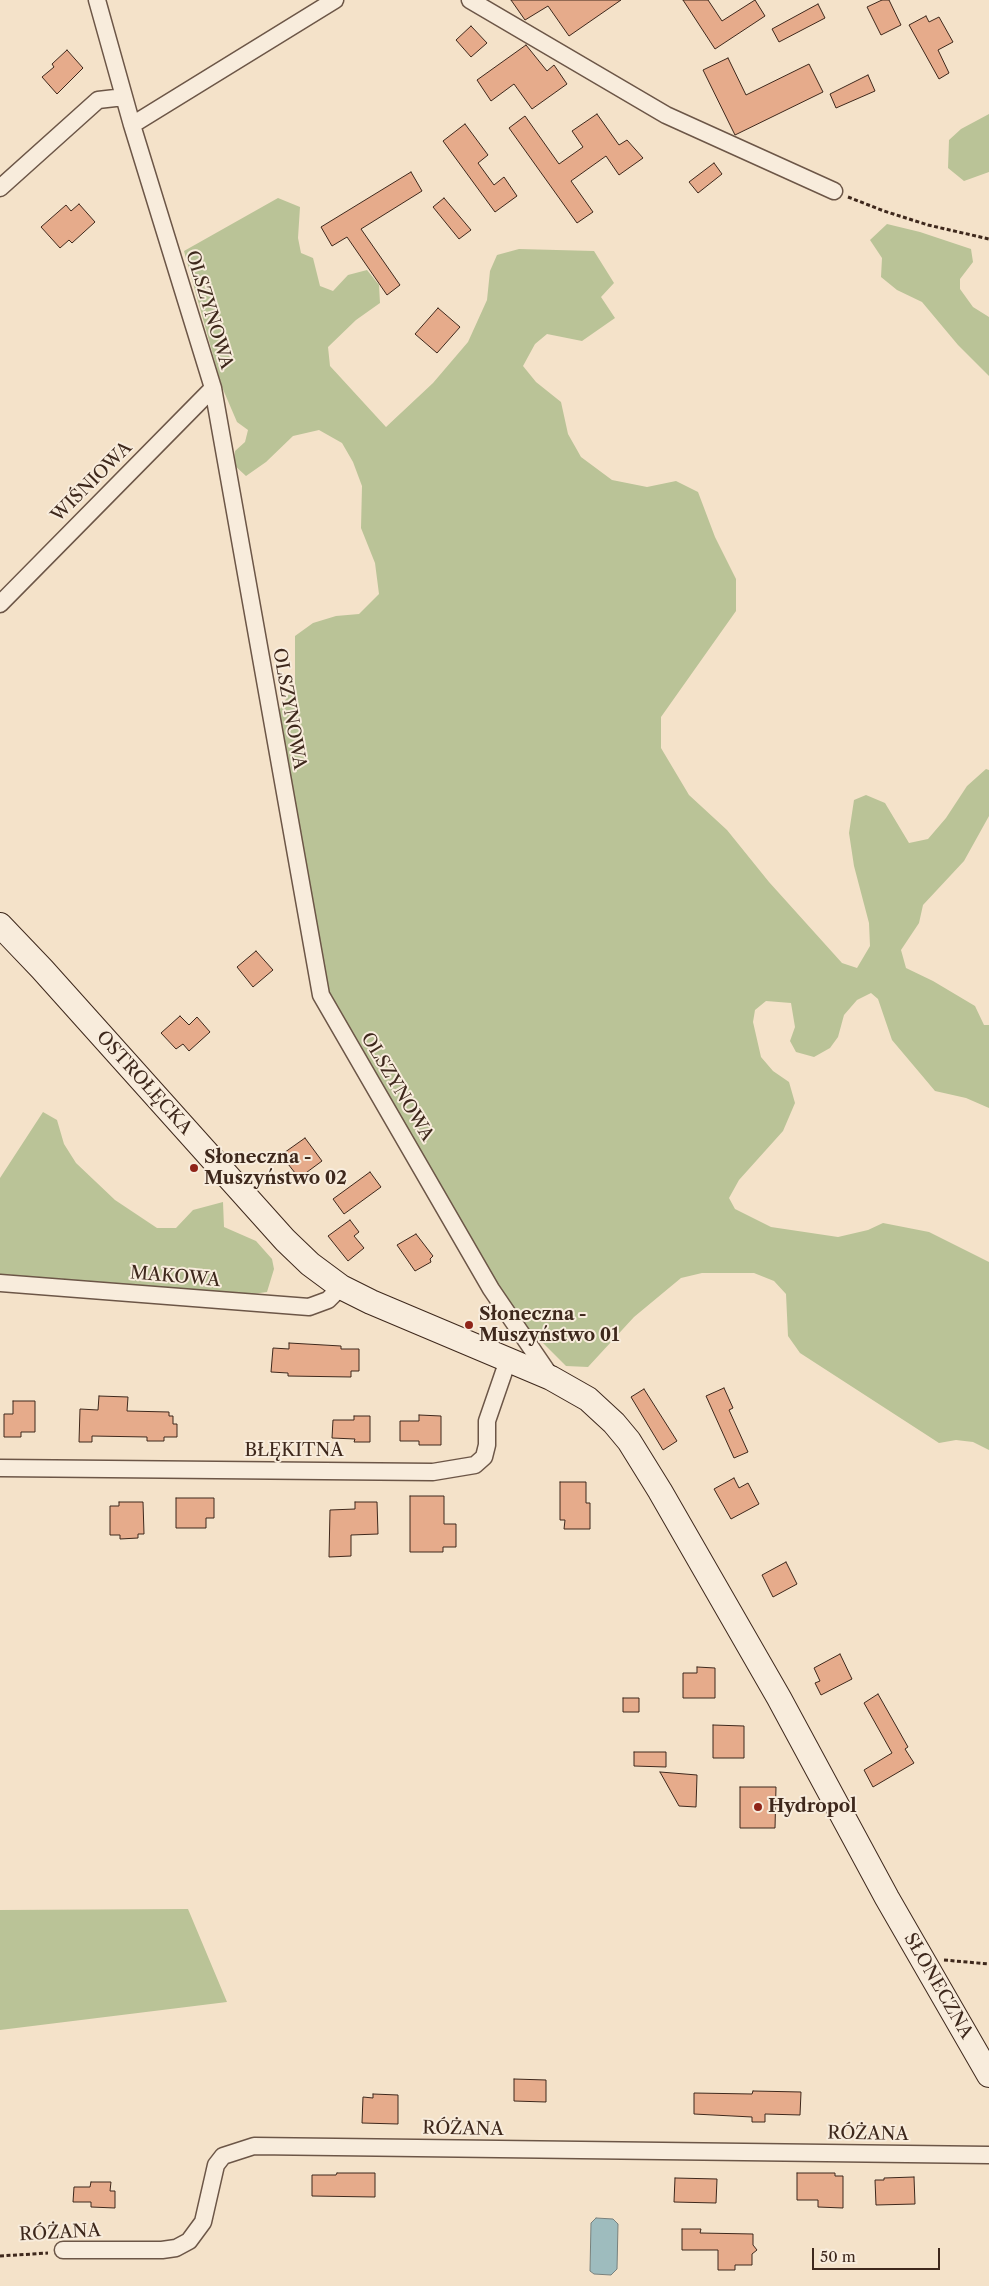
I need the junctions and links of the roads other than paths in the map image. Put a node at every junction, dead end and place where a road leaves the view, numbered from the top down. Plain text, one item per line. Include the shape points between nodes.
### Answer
1 (97, 0) edge
2 (335, 0) edge
3 (470, 0) edge
4 (124, 97) junction
5 (132, 125) junction
6 (0, 188) edge
7 (834, 191) road end
8 (212, 388) junction
9 (0, 604) edge
10 (0, 925) edge
11 (0, 1283) edge
12 (341, 1287) junction
13 (508, 1360) junction
14 (551, 1378) junction
15 (0, 1468) edge
16 (989, 2075) edge
17 (989, 2156) edge
18 (63, 2250) road end

1 - 4 street, OLSZYNOWA
2 - 5 street
3 - 7 street via 666,115
4 - 5 street, OLSZYNOWA
4 - 6 street via 98,100
5 - 8 street, OLSZYNOWA
8 - 9 street, WIŚNIOWA
8 - 14 street, OLSZYNOWA via 321,995 491,1289
10 - 12 street, OSTROŁĘCKA via 285,1240
11 - 12 street, MAKOWA via 309,1307 328,1300
12 - 13 street, OSTROŁĘCKA
13 - 14 street, OSTROŁĘCKA
13 - 15 street, BŁĘKITNA via 487,1421 484,1457 475,1465 433,1472
14 - 16 street, SŁONECZNA via 588,1399 629,1441 779,1698 887,1898
17 - 18 street, RÓŻANA via 254,2146 223,2156 216,2165 203,2222 189,2241 176,2248 162,2250

